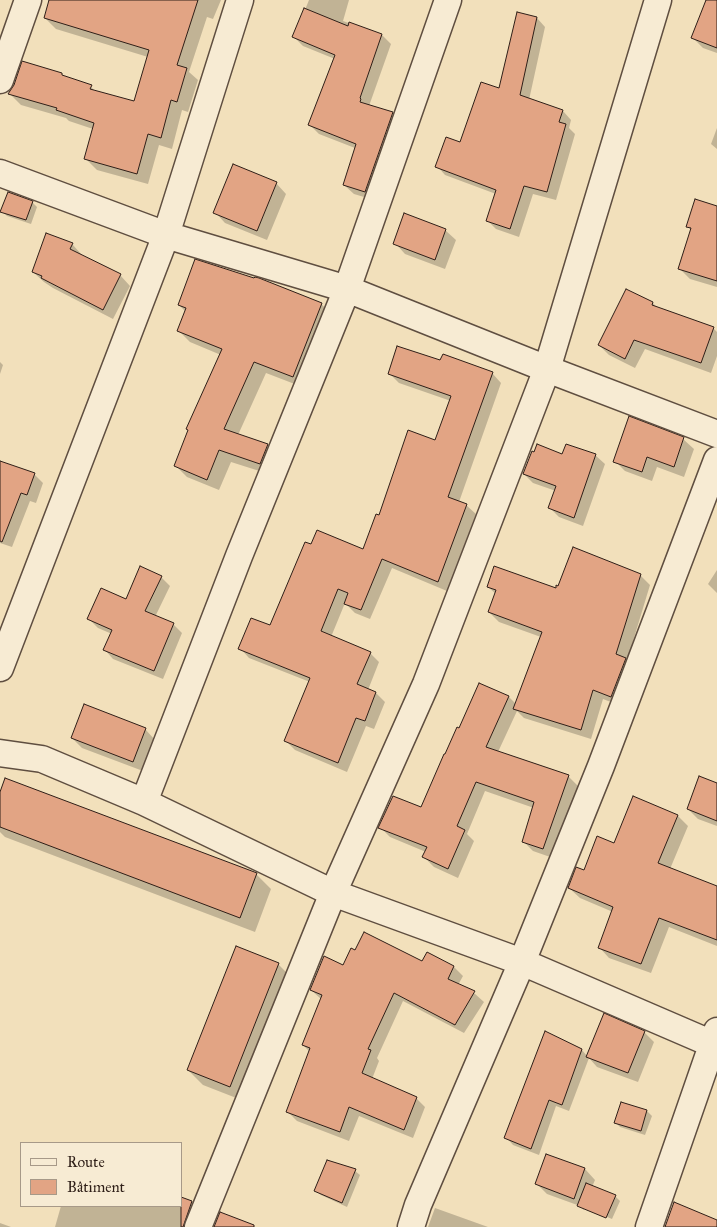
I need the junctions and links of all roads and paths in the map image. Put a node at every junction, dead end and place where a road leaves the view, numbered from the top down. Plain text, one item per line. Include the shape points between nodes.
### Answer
1 (28, 0) edge
2 (240, 0) edge
3 (448, 0) edge
4 (658, 0) edge
5 (0, 80) edge
6 (0, 173) edge
7 (166, 235) junction
8 (348, 289) junction
9 (547, 369) junction
10 (717, 434) edge
11 (717, 460) edge
12 (0, 668) edge
13 (0, 753) edge
14 (144, 802) junction
15 (333, 893) junction
16 (522, 962) junction
17 (715, 1040) edge
18 (198, 1227) edge
19 (411, 1227) edge
20 (649, 1227) edge

1 - 5 street
2 - 7 street
3 - 8 street
4 - 9 street
6 - 7 street
7 - 8 street
7 - 12 street
8 - 9 street
8 - 14 street via 239,556
9 - 10 street
9 - 15 street via 426,684
11 - 16 street via 601,766
13 - 14 street via 42,759
14 - 15 street
15 - 16 street
15 - 18 street
16 - 17 street
16 - 19 street
17 - 20 street

